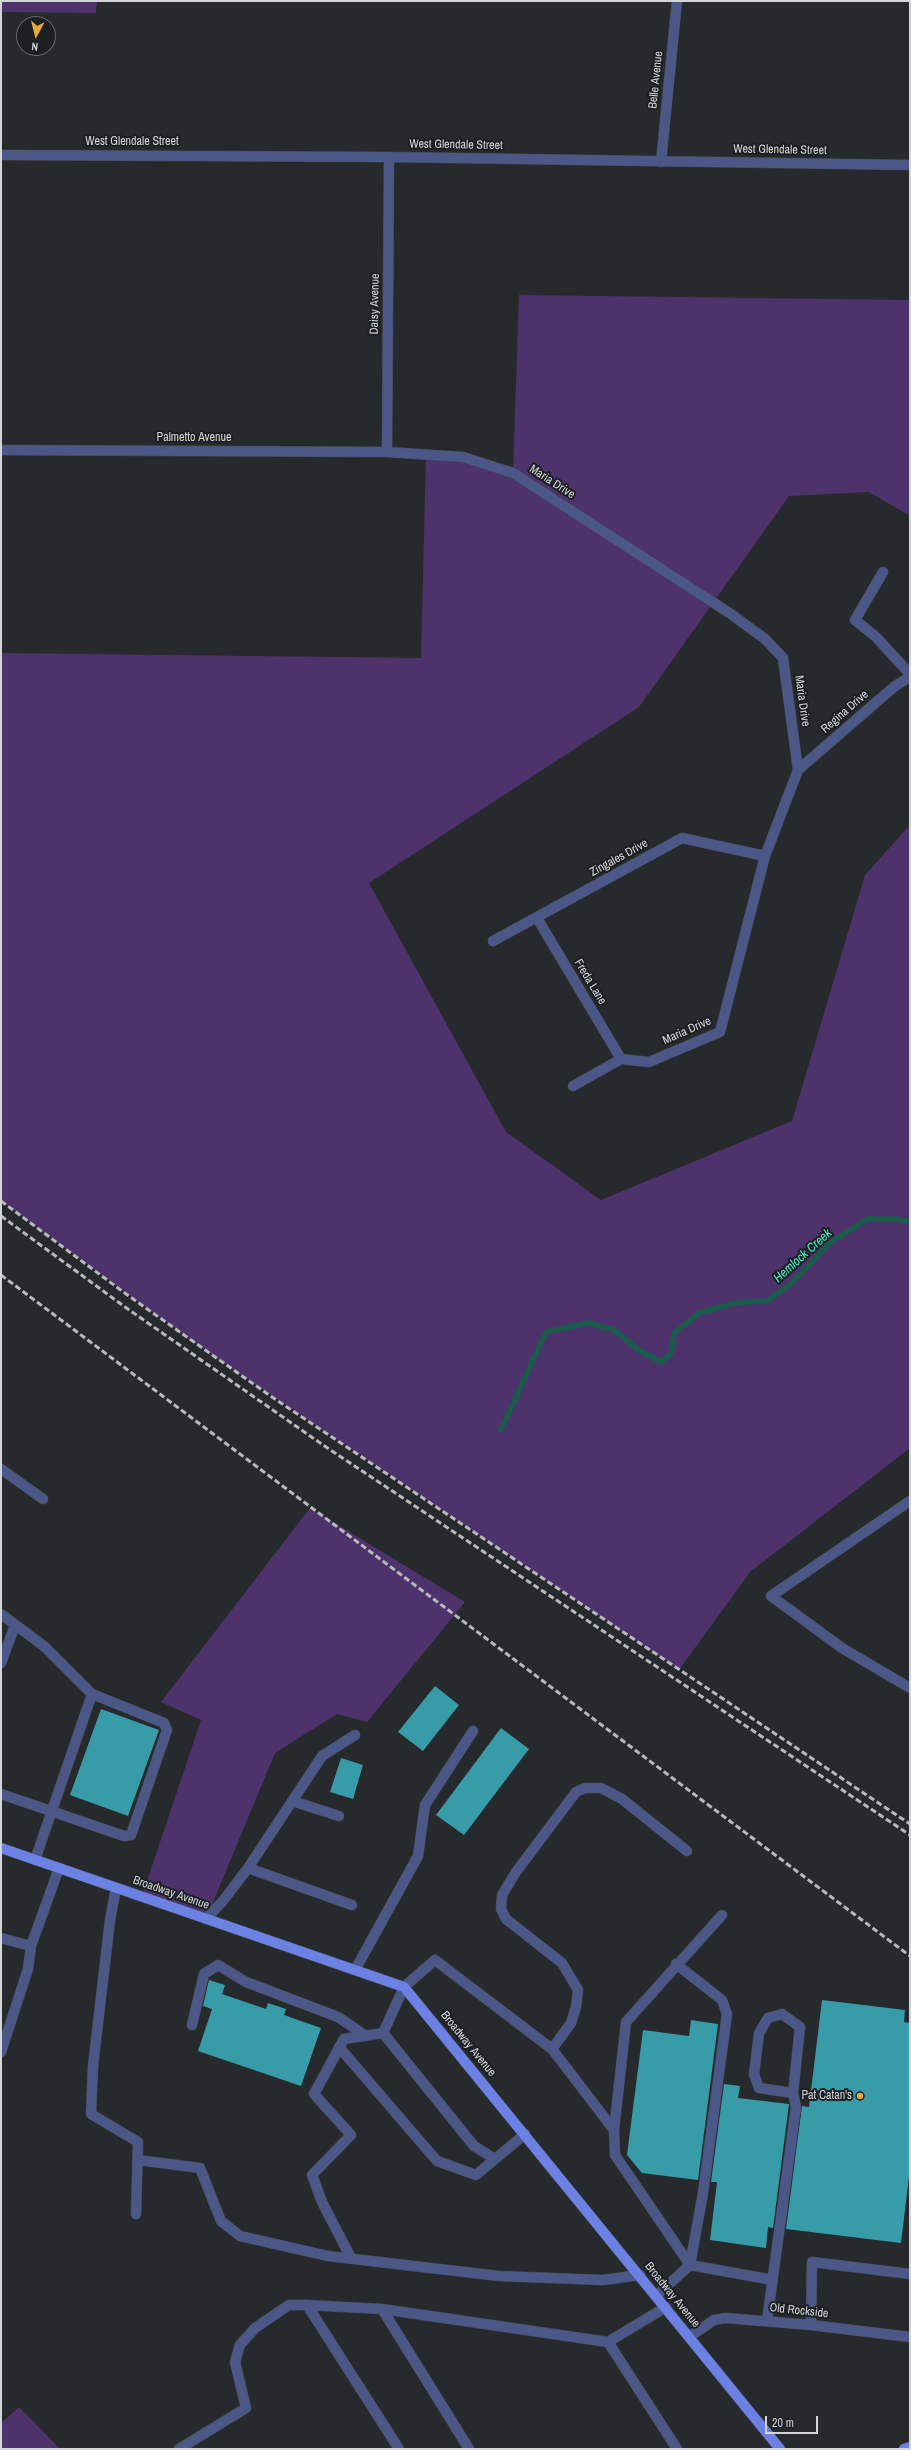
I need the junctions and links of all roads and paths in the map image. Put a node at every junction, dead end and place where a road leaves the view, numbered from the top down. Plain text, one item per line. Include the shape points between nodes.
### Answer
1 (677, 1) edge
2 (1, 154) edge
3 (389, 157) junction
4 (661, 162) junction
5 (910, 165) edge
6 (1, 450) edge
7 (387, 452) junction
8 (883, 572) dead end
9 (910, 676) edge
10 (798, 770) junction
11 (765, 856) junction
12 (536, 918) junction
13 (493, 940) dead end
14 (621, 1059) junction
15 (573, 1086) dead end
16 (1, 1469) edge
17 (43, 1499) dead end
18 (910, 1501) edge
19 (1, 1614) edge
20 (15, 1625) junction
21 (1, 1663) edge
22 (910, 1688) edge
23 (92, 1694) junction
24 (473, 1731) dead end
25 (355, 1735) dead end
26 (1, 1794) edge
27 (292, 1801) junction
28 (52, 1812) junction
29 (339, 1816) dead end
30 (1, 1848) edge
31 (688, 1850) dead end
32 (35, 1860) junction
33 (59, 1868) junction
34 (248, 1868) junction
35 (116, 1888) junction
36 (352, 1906) dead end
37 (722, 1915) dead end
38 (206, 1919) junction
39 (1, 1938) edge
40 (31, 1946) junction
41 (676, 1964) junction
42 (355, 1970) junction
43 (404, 1987) junction
44 (192, 2025) dead end
45 (383, 2034) junction
46 (366, 2036) junction
47 (340, 2048) junction
48 (552, 2049) junction
49 (1, 2052) edge
50 (793, 2093) junction
51 (614, 2130) junction
52 (525, 2134) junction
53 (494, 2159) junction
54 (138, 2160) junction
55 (136, 2214) dead end
56 (351, 2258) junction
57 (690, 2265) junction
58 (910, 2274) edge
59 (640, 2275) junction
60 (773, 2280) junction
61 (656, 2296) junction
62 (307, 2305) junction
63 (666, 2307) junction
64 (382, 2308) junction
65 (767, 2320) junction
66 (811, 2325) junction
67 (689, 2337) junction
68 (910, 2337) edge
69 (608, 2342) junction
70 (910, 2447) edge
71 (179, 2449) edge
72 (399, 2449) edge
73 (469, 2449) edge
74 (677, 2449) edge
75 (780, 2449) edge
76 (904, 2449) edge

1 - 4 street, Belle Avenue
2 - 3 street, West Glendale Street
3 - 4 street, West Glendale Street
3 - 7 street, Daisy Avenue
4 - 5 street, West Glendale Street
6 - 7 street, Palmetto Avenue
7 - 10 street, Maria Drive via 463,457 514,473 731,614 765,639 783,658
8 - 9 street via 855,620 876,637
9 - 10 street, Regina Drive
10 - 11 street, Maria Drive
11 - 12 street, Zingales Drive via 682,838
11 - 14 street, Maria Drive via 720,1032 649,1062
12 - 13 street, Zingales Drive
12 - 14 street, Freda Lane
14 - 15 street
16 - 17 street
18 - 22 street via 771,1596 842,1648
19 - 20 street
20 - 21 street
20 - 23 street via 45,1647
23 - 28 street
23 - 28 street via 164,1723 166,1730 139,1813 131,1835 124,1836
24 - 42 street via 425,1805 418,1856
25 - 27 street via 322,1756
26 - 28 street
27 - 29 street
27 - 34 street
28 - 32 street
30 - 32 main road, Broadway Avenue
31 - 48 street via 622,1799 600,1788 585,1788 576,1792 516,1872 502,1895 501,1909 506,1919 562,1962 578,1990 571,2023
32 - 33 main road, Broadway Avenue
33 - 35 main road, Broadway Avenue
33 - 40 street
34 - 36 street
34 - 38 street
35 - 38 main road, Broadway Avenue
35 - 54 street via 93,2066 91,2114 138,2142
37 - 41 street
38 - 42 main road, Broadway Avenue
39 - 40 street
40 - 49 street via 28,1969
41 - 51 street via 626,2022
41 - 57 street via 722,2000 727,2014 703,2193
42 - 43 main road, Broadway Avenue
43 - 45 street
43 - 48 street via 435,1960
43 - 52 main road, Broadway Avenue
44 - 46 street via 204,1974 218,1965 246,1982 338,2017
45 - 46 street
45 - 53 street via 474,2146
46 - 47 street via 344,2039
47 - 53 street via 437,2161 476,2175
47 - 56 street via 314,2094 351,2135 312,2175 322,2202
48 - 51 street
50 - 50 street via 800,2027 782,2014 768,2018 759,2033 754,2074 759,2088
50 - 60 street via 796,2107
51 - 57 street via 615,2155
52 - 53 street
52 - 59 main road, Broadway Avenue
54 - 55 street
54 - 56 street via 200,2168 221,2221 240,2236 328,2256
56 - 59 street via 499,2276 604,2280
57 - 60 street
57 - 61 street
58 - 66 street via 812,2262
59 - 61 main road, Broadway Avenue
60 - 65 street
61 - 63 main road, Broadway Avenue
62 - 64 street
62 - 71 street via 288,2305 255,2328 240,2345 235,2362 246,2408
62 - 72 street
63 - 67 main road, Broadway Avenue
63 - 69 street
64 - 69 street
64 - 73 street
65 - 66 street, Old Rockside
65 - 67 street, Old Rockside via 714,2320
66 - 68 street, Old Rockside
67 - 75 main road, Broadway Avenue
69 - 74 street
70 - 76 main road

